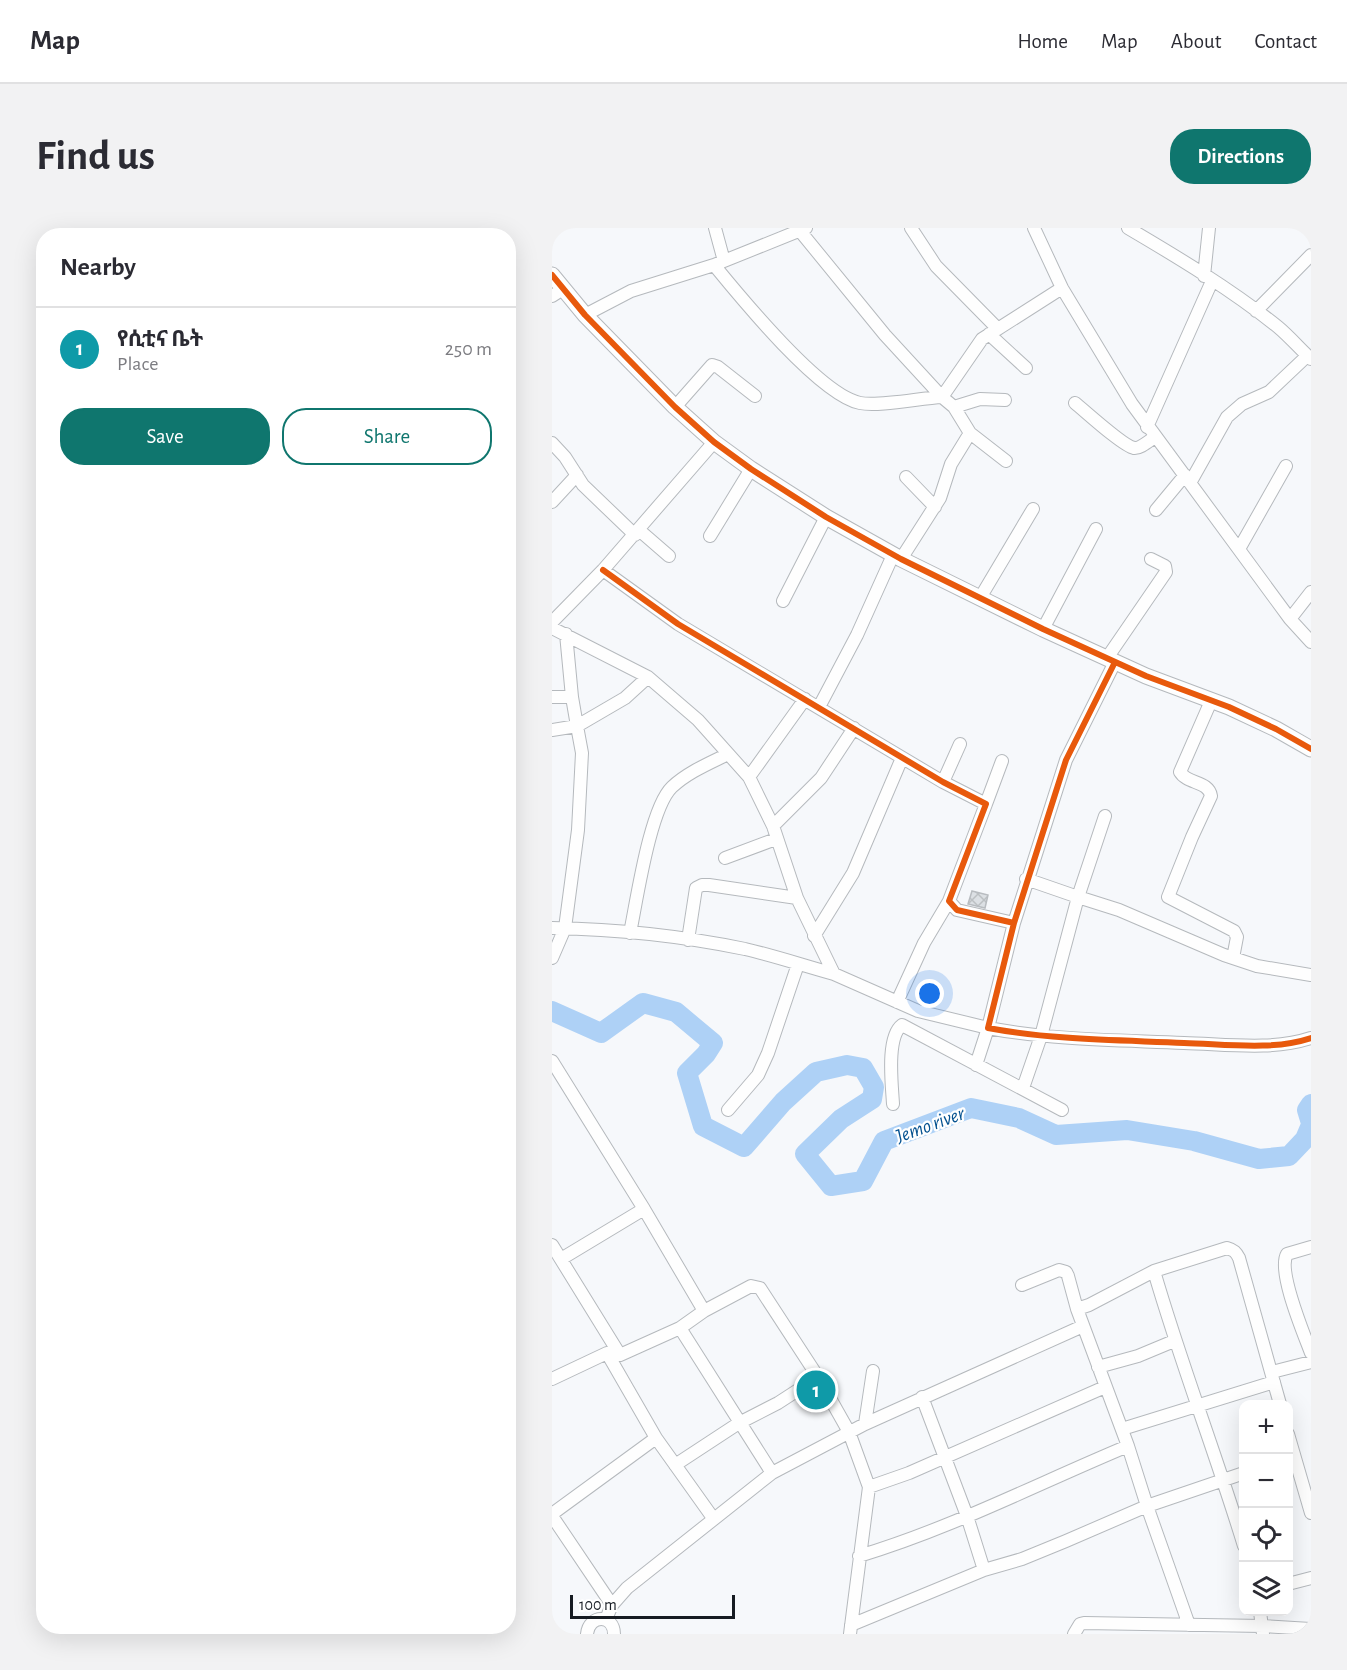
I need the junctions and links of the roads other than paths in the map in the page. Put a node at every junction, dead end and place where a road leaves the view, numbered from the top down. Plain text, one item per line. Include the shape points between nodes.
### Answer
1 (715, 228) edge
2 (911, 228) edge
3 (1034, 228) edge
4 (1128, 228) edge
5 (1209, 228) edge
6 (804, 230) edge
7 (1311, 255) edge
8 (719, 263) junction
9 (552, 275) edge
10 (1208, 278) junction
11 (1062, 288) junction
12 (558, 293) edge
13 (1256, 311) junction
14 (585, 315) junction
15 (993, 332) junction
16 (1309, 358) edge
17 (1026, 368) dead end
18 (755, 396) dead end
19 (942, 397) junction
20 (1005, 400) dead end
21 (1074, 403) dead end
22 (675, 407) junction
23 (954, 407) junction
24 (1148, 427) junction
25 (970, 433) junction
26 (1155, 437) junction
27 (714, 442) junction
28 (552, 443) edge
29 (1006, 460) dead end
30 (1286, 466) dead end
31 (751, 469) junction
32 (577, 475) junction
33 (906, 477) dead end
34 (1188, 479) junction
35 (552, 502) edge
36 (935, 507) junction
37 (1033, 509) dead end
38 (1156, 510) dead end
39 (826, 517) junction
40 (1096, 529) dead end
41 (637, 532) junction
42 (710, 536) dead end
43 (1239, 549) junction
44 (669, 556) dead end
45 (897, 557) junction
46 (1151, 559) dead end
47 (603, 570) junction
48 (1311, 592) edge
49 (980, 598) junction
50 (783, 601) dead end
51 (1290, 619) junction
52 (552, 622) edge
53 (552, 628) edge
54 (1043, 629) junction
55 (566, 634) junction
56 (1311, 642) edge
57 (1111, 660) junction
58 (648, 677) junction
59 (552, 697) edge
60 (572, 697) junction
61 (805, 699) junction
62 (1211, 700) junction
63 (819, 707) junction
64 (577, 726) junction
65 (854, 728) junction
66 (552, 730) edge
67 (960, 744) dead end
68 (1311, 749) edge
69 (729, 754) junction
70 (902, 758) junction
71 (1002, 761) dead end
72 (749, 777) junction
73 (943, 782) junction
74 (986, 804) junction
75 (1105, 816) dead end
76 (772, 826) junction
77 (776, 838) junction
78 (725, 858) dead end
79 (1026, 879) junction
80 (1077, 897) junction
81 (797, 898) junction
82 (949, 902) junction
83 (1014, 923) junction
84 (552, 928) edge
85 (565, 928) junction
86 (630, 933) junction
87 (814, 936) junction
88 (688, 939) junction
89 (552, 958) edge
90 (1233, 958) junction
91 (798, 964) junction
92 (834, 974) junction
93 (1311, 975) edge
94 (897, 1002) junction
95 (988, 1028) junction
96 (1041, 1036) junction
97 (1311, 1038) edge
98 (552, 1061) edge
99 (976, 1065) junction
100 (1023, 1088) junction
101 (893, 1104) dead end
102 (728, 1110) dead end
103 (1062, 1110) dead end
104 (644, 1209) junction
105 (552, 1245) edge
106 (1311, 1247) edge
107 (561, 1259) junction
108 (1154, 1271) junction
109 (1023, 1285) dead end
110 (1077, 1309) junction
111 (704, 1311) junction
112 (1083, 1326) junction
113 (680, 1328) junction
114 (1174, 1341) junction
115 (607, 1353) junction
116 (1311, 1353) edge
117 (620, 1355) junction
118 (1311, 1362) edge
119 (1098, 1367) junction
120 (873, 1371) dead end
121 (819, 1377) junction
122 (1273, 1377) junction
123 (552, 1379) edge
124 (1105, 1387) junction
125 (922, 1397) junction
126 (1279, 1400) edge
127 (1198, 1404) junction
128 (739, 1423) junction
129 (865, 1424) junction
130 (1122, 1429) junction
131 (849, 1432) junction
132 (656, 1438) junction
133 (1128, 1446) junction
134 (946, 1456) junction
135 (1293, 1461) edge
136 (675, 1465) junction
137 (772, 1473) junction
138 (1239, 1475) edge
139 (1222, 1480) junction
140 (869, 1486) junction
141 (1308, 1489) edge
142 (1147, 1506) junction
143 (1311, 1513) edge
144 (552, 1515) edge
145 (967, 1516) junction
146 (713, 1518) junction
147 (1239, 1531) edge
148 (859, 1556) junction
149 (984, 1570) junction
150 (1311, 1578) edge
151 (1293, 1583) edge
152 (612, 1605) junction
153 (606, 1619) junction
154 (1189, 1624) junction
155 (1311, 1629) edge
156 (850, 1630) edge
157 (1263, 1630) edge
158 (585, 1634) edge
159 (614, 1634) edge
160 (1074, 1634) edge

1 - 8 street
2 - 15 street via 936,266
3 - 11 street
4 - 10 street
5 - 10 street
6 - 8 street
6 - 19 street via 885,335
7 - 13 street
8 - 14 street via 631,291
8 - 19 street via 743,301 791,352 850,401 863,404
9 - 12 street
10 - 13 street
10 - 24 street
11 - 15 street
11 - 24 street
12 - 14 street
13 - 16 street
14 - 22 street
15 - 17 street
15 - 19 street via 978,344
16 - 34 street via 1269,392 1242,404 1227,417
18 - 22 street via 712,364
19 - 23 street
20 - 23 street via 980,399
21 - 26 street via 1132,447
22 - 27 street
23 - 25 street
24 - 26 street
25 - 29 street
25 - 36 street via 954,457
26 - 34 street
27 - 31 street
27 - 41 street
28 - 32 street
30 - 43 street
31 - 39 street
31 - 42 street
32 - 35 street
32 - 41 street via 583,485
33 - 36 street
34 - 38 street
34 - 43 street
36 - 45 street
37 - 49 street
39 - 45 street
39 - 50 street
40 - 54 street
41 - 44 street
41 - 47 street
43 - 51 street
45 - 49 street
45 - 63 street
46 - 57 street via 1167,570
47 - 52 street
47 - 61 street via 678,624
48 - 51 street
49 - 54 street
51 - 56 street
53 - 55 street
54 - 57 street
55 - 58 street
55 - 60 street
57 - 62 street
57 - 79 street via 1066,760
58 - 64 street via 625,698
58 - 69 street via 698,720
59 - 60 street
60 - 64 street
61 - 63 street
61 - 72 street
62 - 68 street
62 - 90 street via 1180,771 1207,787 1210,796 1168,897 1234,931 1237,936
63 - 65 street
64 - 66 street
64 - 85 street via 582,753 581,781
65 - 70 street
65 - 76 street via 821,778
67 - 73 street
69 - 72 street
69 - 86 street via 680,780 664,797 655,819
70 - 73 street
70 - 87 street via 853,873
71 - 74 street
72 - 76 street
73 - 74 street
74 - 82 street
75 - 80 street
76 - 77 street
77 - 78 street
77 - 81 street
79 - 80 street
79 - 83 street
80 - 90 street via 1119,910
80 - 96 street
81 - 87 street
81 - 88 street via 699,886
82 - 83 street via 957,910
82 - 94 street via 924,943
83 - 95 street
84 - 85 street
85 - 86 street
85 - 89 street
86 - 88 street
87 - 92 street
88 - 91 street
90 - 93 street
91 - 92 street
91 - 102 street via 758,1075
92 - 94 street
94 - 95 street
95 - 96 street
95 - 99 street
96 - 97 street via 1254,1045 1296,1043
96 - 100 street
98 - 104 street
99 - 100 street
99 - 101 street via 900,1026 891,1057
100 - 103 street
104 - 107 street
104 - 111 street
105 - 107 street
106 - 116 street via 1287,1254 1283,1264
107 - 117 street
108 - 110 street
108 - 114 street
108 - 122 street via 1227,1248 1235,1251
109 - 110 street via 1063,1270
110 - 112 street
111 - 113 street
111 - 121 street via 751,1286 760,1288
112 - 119 street
112 - 125 street
113 - 117 street
113 - 128 street
114 - 119 street
114 - 127 street
115 - 117 street
115 - 123 street
115 - 132 street
118 - 122 street
119 - 124 street
120 - 129 street
121 - 128 street
121 - 131 street
122 - 126 street
122 - 127 street
124 - 130 street
124 - 134 street
125 - 129 street
125 - 134 street
127 - 130 street
127 - 139 street
128 - 136 street
128 - 137 street
129 - 131 street
130 - 133 street
131 - 137 street
131 - 140 street
132 - 136 street
132 - 144 street
133 - 142 street
133 - 145 street
134 - 140 street
134 - 145 street
135 - 141 street
136 - 146 street
137 - 146 street
138 - 139 street
139 - 142 street
139 - 147 street
140 - 148 street
141 - 143 street
142 - 149 street via 1033,1554
142 - 154 street
144 - 152 street
145 - 148 street via 929,1534
145 - 149 street
146 - 152 street via 627,1588
148 - 156 street
149 - 156 street
150 - 151 street
152 - 153 street
153 - 158 street via 593,1621
153 - 159 street via 612,1623
154 - 157 street
154 - 160 street via 1084,1623
155 - 157 street

